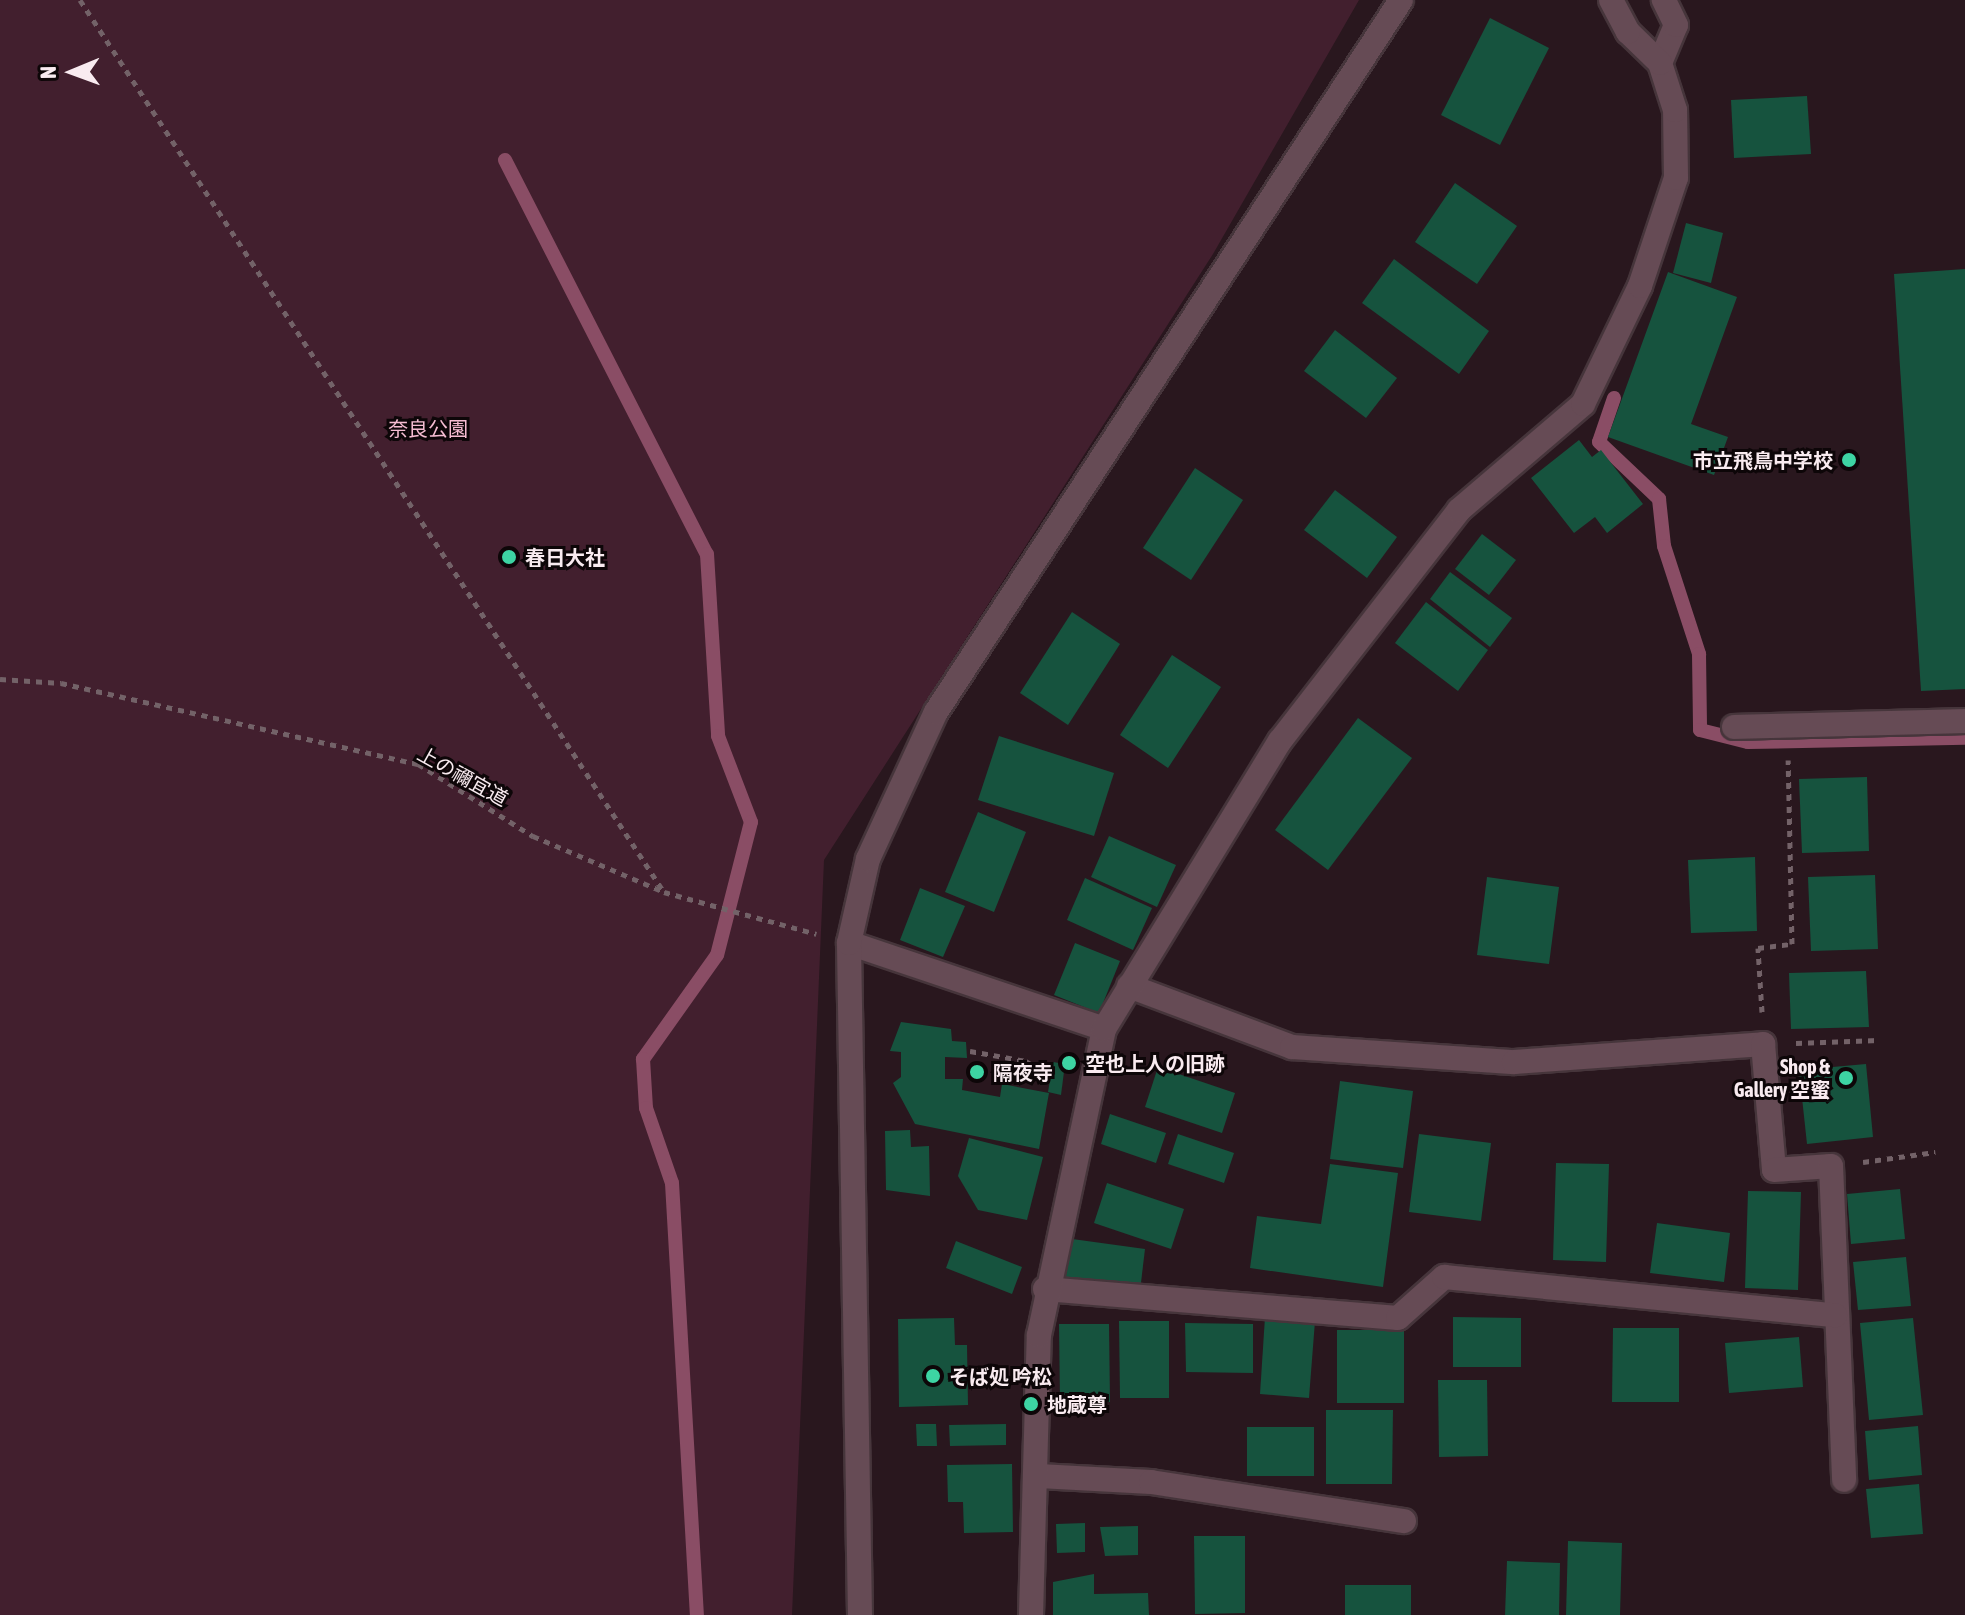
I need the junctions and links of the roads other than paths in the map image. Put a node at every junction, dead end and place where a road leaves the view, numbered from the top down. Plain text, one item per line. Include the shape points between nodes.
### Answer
1 (1401, 0) edge
2 (1611, 0) edge
3 (1664, 0) edge
4 (1660, 63) junction
5 (1965, 721) edge
6 (1734, 727) dead end
7 (849, 943) junction
8 (1129, 986) junction
9 (1104, 1029) junction
10 (1045, 1289) junction
11 (1835, 1315) junction
12 (1039, 1476) junction
13 (1844, 1480) dead end
14 (1404, 1521) dead end
15 (860, 1615) edge
16 (1031, 1615) edge

1 - 7 street via 936,712 868,859
2 - 4 street
3 - 4 street via 1676,25
4 - 8 street via 1675,110 1676,178 1640,286 1583,404 1459,510 1280,741
5 - 6 street
7 - 9 street
7 - 15 street
8 - 9 street
8 - 11 street via 1292,1047 1514,1062 1763,1044 1774,1170 1831,1166
9 - 10 street
10 - 11 street via 1398,1318 1444,1277
10 - 12 street
11 - 13 street
12 - 14 street via 1151,1482
12 - 16 street

